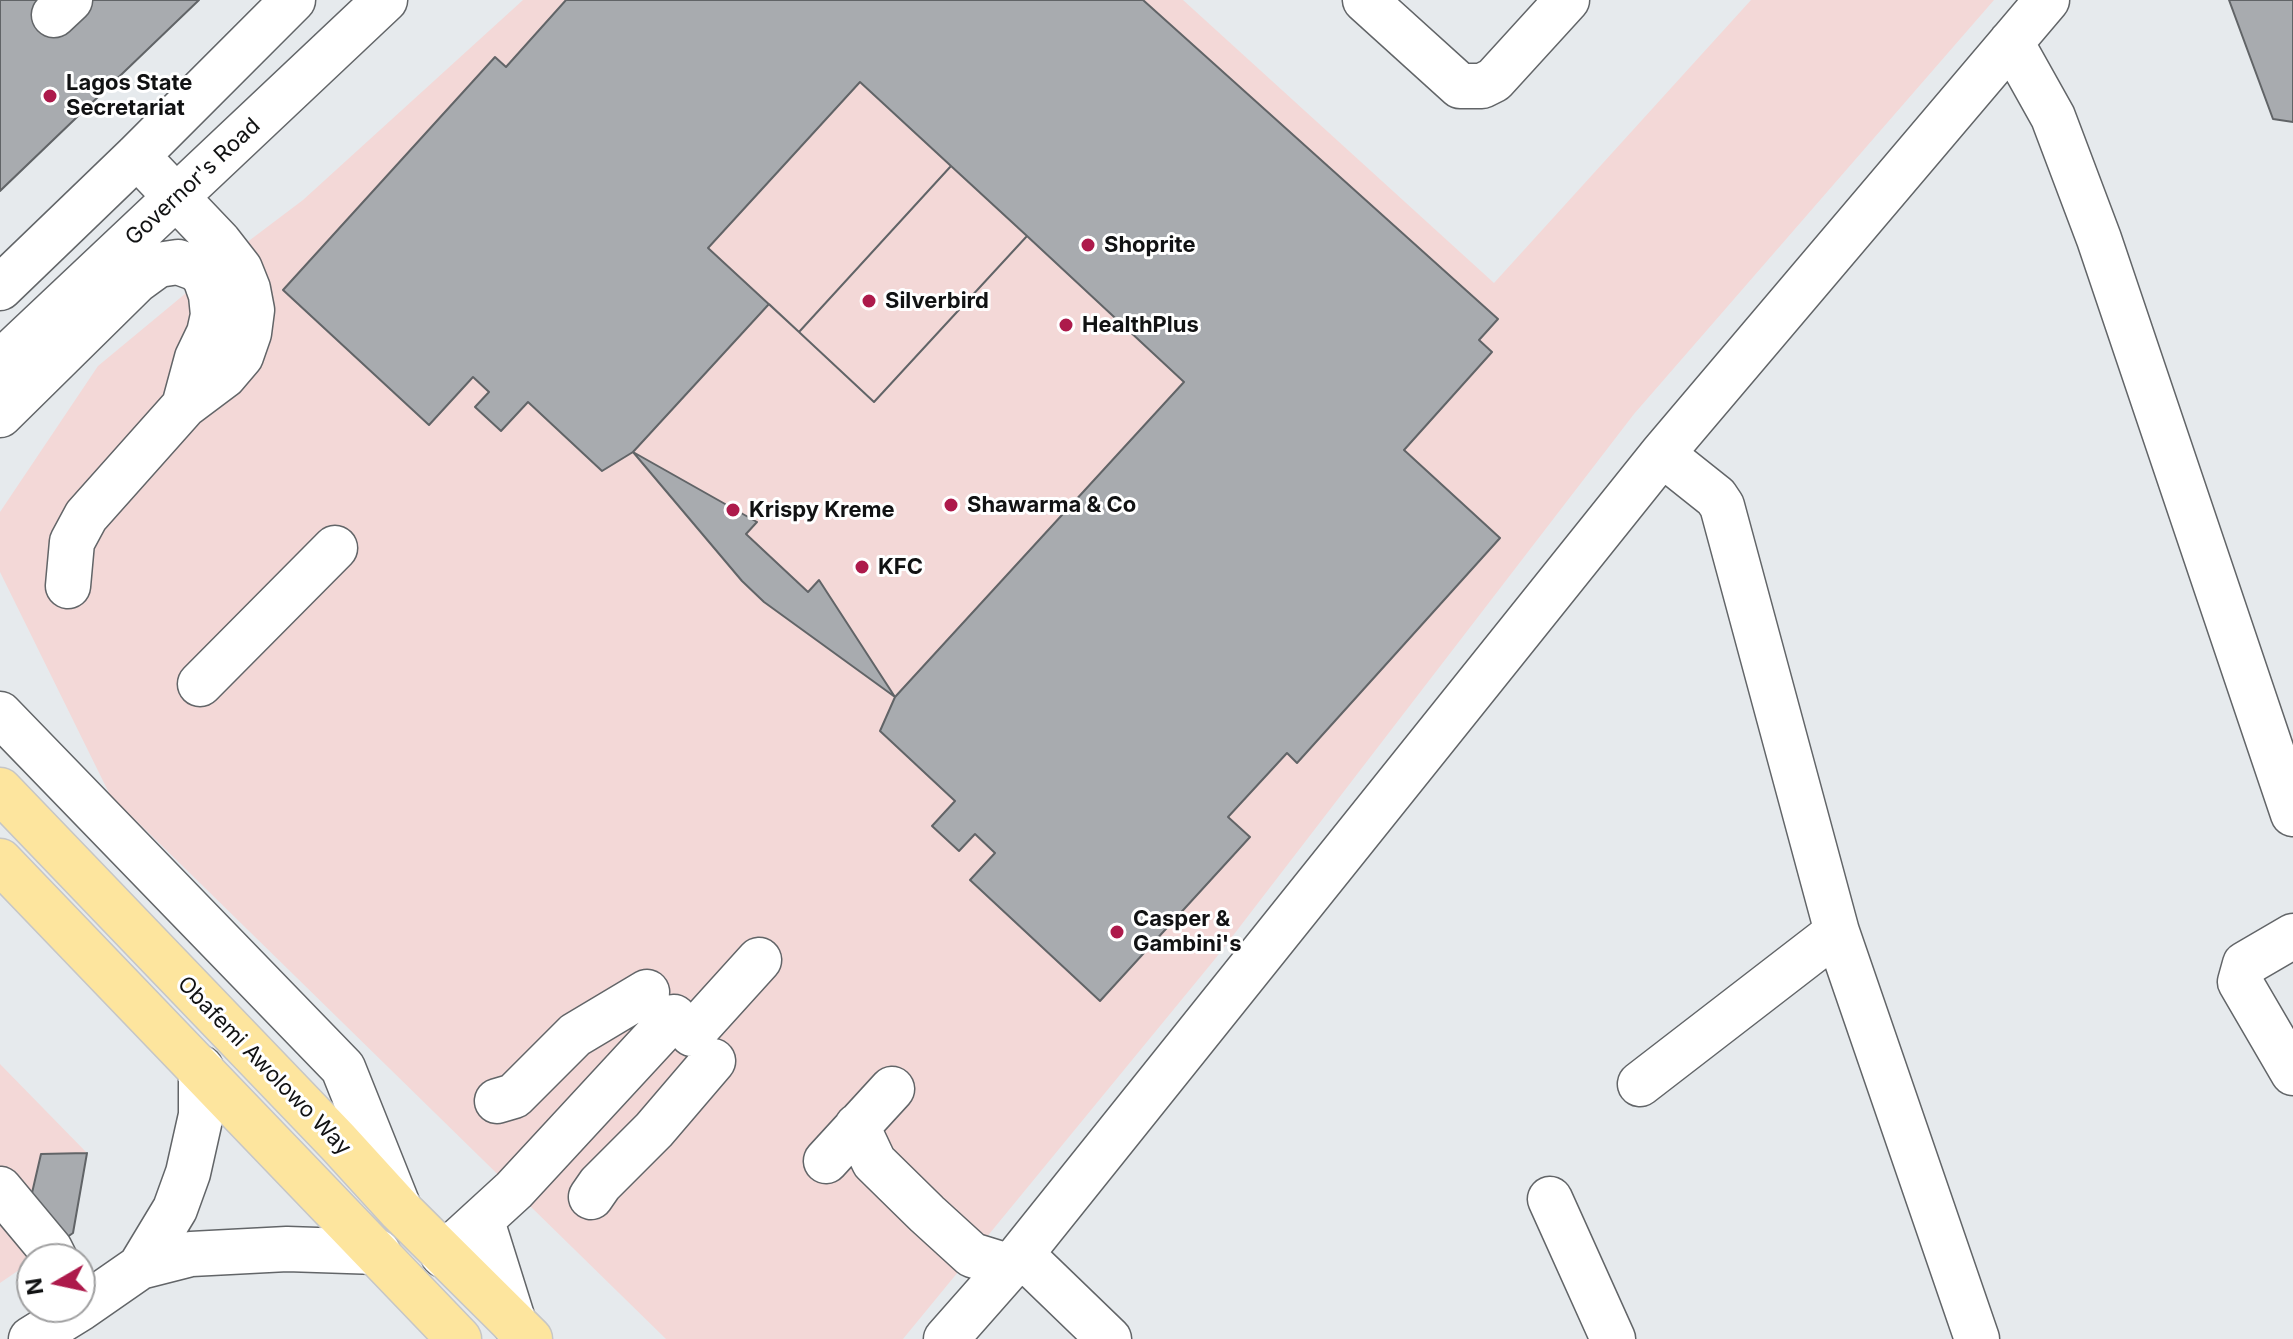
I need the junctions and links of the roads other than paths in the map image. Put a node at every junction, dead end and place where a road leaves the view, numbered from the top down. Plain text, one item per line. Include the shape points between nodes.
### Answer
1 (293, 0) edge
2 (385, 0) edge
3 (1365, 0) edge
4 (1567, 0) edge
5 (2047, 0) edge
6 (2011, 42) junction
7 (137, 156) junction
8 (177, 197) junction
9 (0, 288) edge
10 (0, 363) edge
11 (184, 406) junction
12 (0, 415) edge
13 (1662, 454) junction
14 (335, 548) dead end
15 (68, 586) dead end
16 (200, 684) dead end
17 (0, 714) edge
18 (0, 790) edge
19 (2293, 814) edge
20 (0, 861) edge
21 (1837, 932) junction
22 (2293, 936) edge
23 (759, 960) dead end
24 (682, 1026) junction
25 (201, 1068) junction
26 (2293, 1073) edge
27 (1640, 1084) dead end
28 (892, 1089) dead end
29 (497, 1101) dead end
30 (857, 1126) junction
31 (826, 1161) dead end
32 (0, 1189) edge
33 (591, 1197) dead end
34 (1550, 1199) dead end
35 (400, 1210) junction
36 (482, 1221) junction
37 (45, 1243) edge
38 (378, 1252) junction
39 (443, 1255) junction
40 (1016, 1260) junction
41 (140, 1267) junction
42 (96, 1296) edge
43 (56, 1323) edge
44 (522, 1331) edge
45 (31, 1339) edge
46 (459, 1339) edge
47 (946, 1339) edge
48 (1109, 1339) edge
49 (1613, 1339) edge
50 (1977, 1339) edge

1 - 7 street
2 - 8 street, Governor's Road
3 - 4 street via 1460,86 1482,86 1494,80
5 - 6 street
6 - 13 street
6 - 19 street via 2053,117 2099,239
7 - 8 street
7 - 9 street
8 - 10 street, Governor's Road
8 - 11 street via 231,255 252,310 241,356
11 - 12 street via 213,315 205,278 178,262 158,265 136,281
11 - 15 street via 86,516 72,542
13 - 21 street via 1722,506
13 - 40 street
14 - 16 street
17 - 35 street via 343,1068
18 - 35 main road, Obafemi Awolowo Way
20 - 25 main road
21 - 27 street
21 - 50 street
22 - 26 street via 2245,964 2240,982
23 - 24 street
24 - 29 street via 575,1035 514,1096
24 - 33 street via 654,1130
24 - 36 street
25 - 38 main road
25 - 41 street via 201,1115 188,1173 175,1209
28 - 30 street
30 - 31 street
30 - 40 street via 887,1142
32 - 37 street
34 - 49 street
35 - 39 main road, Obafemi Awolowo Way
36 - 39 street
36 - 44 street
38 - 41 street via 191,1254
38 - 46 main road
39 - 44 main road, Obafemi Awolowo Way
40 - 47 street
40 - 48 street
41 - 42 street
43 - 45 street

